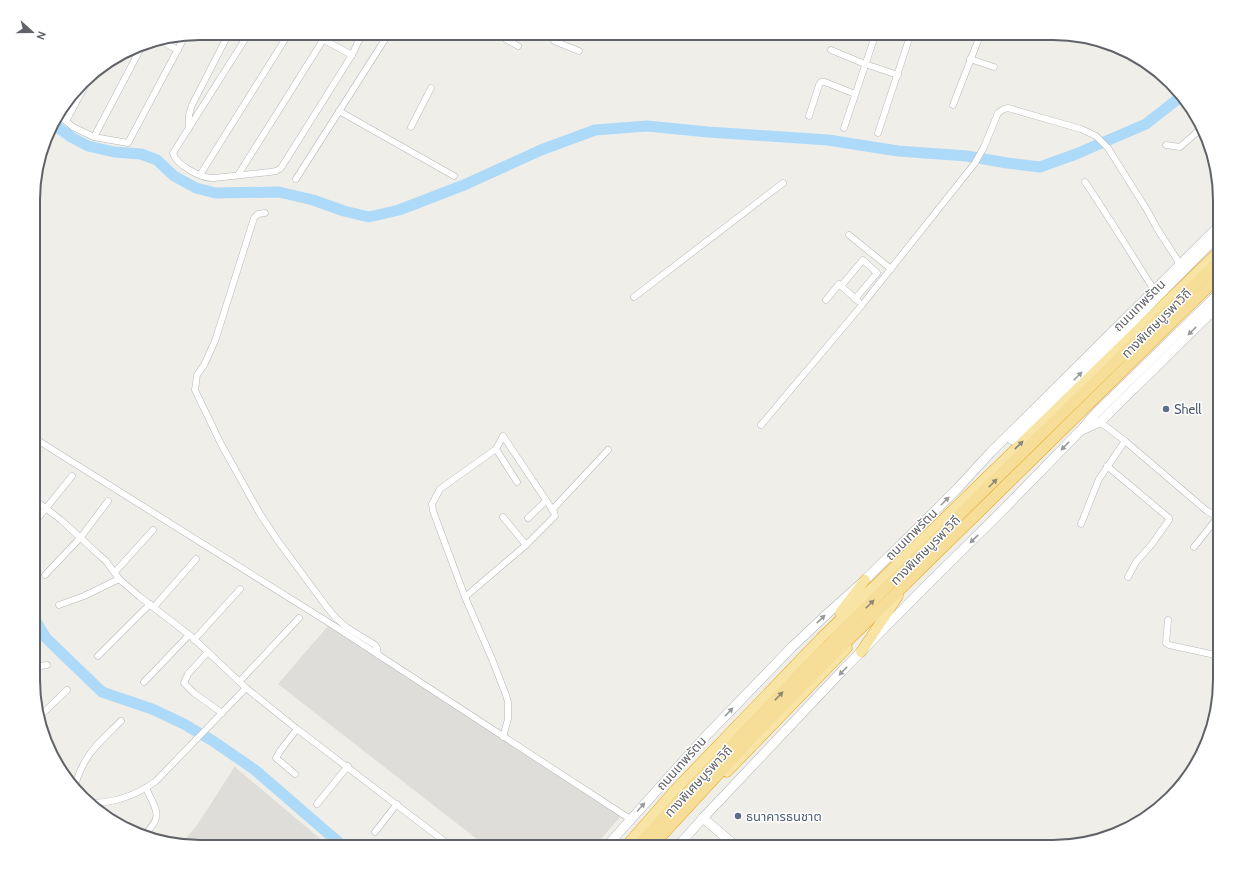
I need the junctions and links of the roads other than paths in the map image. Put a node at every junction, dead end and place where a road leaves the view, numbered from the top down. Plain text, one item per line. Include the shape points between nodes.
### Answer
1 (225, 40) edge
2 (245, 40) edge
3 (285, 40) edge
4 (323, 40) joint
5 (358, 40) edge
6 (384, 40) edge
7 (507, 40) edge
8 (554, 40) edge
9 (874, 40) edge
10 (909, 40) edge
11 (978, 40) edge
12 (183, 41) edge
13 (166, 44) edge
14 (518, 46) dead end
15 (178, 50) junction
16 (831, 50) dead end
17 (578, 51) dead end
18 (139, 52) edge
19 (352, 55) junction
20 (970, 59) junction
21 (865, 64) junction
22 (994, 67) dead end
23 (898, 75) junction
24 (431, 88) dead end
25 (855, 94) junction
26 (80, 95) edge
27 (954, 105) dead end
28 (338, 111) junction
29 (809, 116) dead end
30 (62, 118) edge
31 (66, 121) junction
32 (189, 128) junction
33 (411, 128) dead end
34 (844, 128) dead end
35 (1197, 132) edge
36 (878, 133) dead end
37 (94, 137) junction
38 (1166, 145) dead end
39 (200, 175) junction
40 (238, 175) junction
41 (454, 176) dead end
42 (296, 179) dead end
43 (1085, 182) dead end
44 (783, 183) dead end
45 (265, 213) dead end
46 (1213, 232) edge
47 (849, 235) dead end
48 (1213, 241) edge
49 (1213, 257) edge
50 (1180, 264) junction
51 (1213, 267) edge
52 (891, 270) junction
53 (1213, 282) edge
54 (841, 286) junction
55 (1213, 287) edge
56 (1154, 290) junction
57 (634, 297) dead end
58 (855, 299) junction
59 (1213, 299) edge
60 (826, 300) dead end
61 (862, 305) junction
62 (1213, 311) edge
63 (1100, 422) junction
64 (761, 426) dead end
65 (1080, 431) junction
66 (1125, 441) junction
67 (40, 442) edge
68 (496, 449) junction
69 (608, 450) dead end
70 (1107, 466) junction
71 (72, 476) dead end
72 (517, 482) dead end
73 (957, 489) junction
74 (108, 501) dead end
75 (546, 502) junction
76 (40, 504) edge
77 (46, 508) junction
78 (552, 510) junction
79 (1213, 514) edge
80 (40, 516) edge
81 (503, 517) dead end
82 (528, 518) dead end
83 (1080, 524) dead end
84 (1213, 524) edge
85 (152, 530) dead end
86 (81, 537) junction
87 (526, 545) junction
88 (1194, 547) dead end
89 (196, 558) dead end
90 (115, 572) junction
91 (45, 575) dead end
92 (1128, 576) dead end
93 (119, 579) junction
94 (864, 580) junction
95 (240, 589) dead end
96 (898, 596) junction
97 (465, 597) junction
98 (59, 605) dead end
99 (152, 606) junction
100 (299, 618) dead end
101 (1168, 620) dead end
102 (189, 635) junction
103 (821, 638) junction
104 (194, 640) junction
105 (208, 652) junction
106 (861, 652) junction
107 (378, 654) junction
108 (1213, 654) edge
109 (98, 656) dead end
110 (47, 665) dead end
111 (40, 666) edge
112 (240, 681) junction
113 (144, 682) dead end
114 (246, 688) junction
115 (66, 690) dead end
116 (43, 713) edge
117 (222, 713) junction
118 (121, 721) dead end
119 (297, 729) junction
120 (503, 737) junction
121 (348, 766) junction
122 (295, 774) dead end
123 (76, 781) edge
124 (146, 788) junction
125 (98, 802) edge
126 (317, 804) dead end
127 (397, 804) junction
128 (703, 818) junction
129 (630, 819) junction
130 (148, 832) edge
131 (375, 832) dead end
132 (442, 840) edge
133 (612, 840) edge
134 (631, 840) edge
135 (643, 840) edge
136 (657, 840) edge
137 (664, 840) edge
138 (683, 840) edge
139 (729, 840) edge

1 - 32 street via 192,105
2 - 32 street
3 - 39 street
4 - 19 street
4 - 40 street
5 - 19 street
6 - 28 street
7 - 14 street
8 - 17 street
9 - 21 street
10 - 23 street
11 - 20 street
12 - 15 street
13 - 15 street
15 - 37 street via 128,143
16 - 21 street
18 - 37 street
19 - 40 street via 281,168 276,171
20 - 22 street
20 - 27 street
21 - 23 street
21 - 25 street
23 - 36 street
24 - 33 street
25 - 29 street via 821,82
25 - 34 street
26 - 31 street
28 - 41 street
28 - 42 street
30 - 31 street
31 - 37 street
32 - 39 street via 173,153 179,163
35 - 38 street via 1180,147
39 - 40 street via 210,178
43 - 56 street
44 - 57 street
45 - 107 street via 254,218 215,341 198,375 195,390 220,444 278,541 336,618 375,645
46 - 50 main road, ถนนเทพรัตน
47 - 52 street
73 -> 48 main road via 1033,420
103 -> 49 highway, ถนนเทพรัตน
50 - 52 street via 1108,148 1096,136 1081,129 1004,108 998,113 975,163
50 - 56 main road, ถนนเทพรัตน
135 -> 51 highway, ทางพิเศษบูรพาวิถี via 821,652
52 - 61 street
53 - 136 highway, ทางพิเศษบูรพาวิถี via 829,658
54 - 58 street
54 - 58 street via 863,260 877,274
54 - 60 street via 839,284
55 - 96 highway
56 - 73 main road, ถนนเทพรัตน
58 - 61 street
59 - 65 main road
61 - 64 street
62 -> 63 main road
63 - 65 main road
63 - 66 street
65 -> 106 main road
66 - 70 street
66 - 79 street
67 - 107 street
68 - 72 street
68 - 75 street via 503,436
68 - 97 street via 440,489 432,504
69 - 78 street
70 - 83 street
70 - 92 street via 1169,518
71 - 77 street
94 -> 73 main road, ถนนเทพรัตน
74 - 86 street
75 - 78 street
75 - 82 street
76 - 77 street
77 - 80 street
77 - 86 street
78 - 87 street via 553,519
81 - 87 street
84 - 88 street
85 - 90 street
86 - 90 street
86 - 91 street
87 - 97 street
89 - 99 street
90 - 93 street
93 - 98 street
93 - 99 street
94 - 103 highway
129 -> 94 main road, ถนนเทพรัตน via 787,652
95 - 104 street
96 - 106 highway
96 - 137 highway
97 - 120 street via 508,702 508,719
99 - 102 street
99 - 109 street
100 - 112 street
101 - 108 street via 1166,643
102 - 104 street
102 - 113 street
103 - 134 highway, ถนนเทพรัตน
104 - 105 street
105 - 112 street
105 - 117 street via 188,674 184,683
106 -> 128 main road
107 - 120 street
110 - 111 street
112 - 114 street
114 - 117 street
114 - 119 street
115 - 116 street
117 - 124 street via 156,781
118 - 123 street via 88,754
119 - 121 street
119 - 122 street via 276,758
120 - 129 street
121 - 126 street
121 - 127 street
124 - 125 street via 113,801
124 - 130 street via 157,812 152,828
127 - 131 street
127 - 132 street
128 - 138 main road
128 - 139 main road
129 - 133 main road, ถนนเทพรัตน

